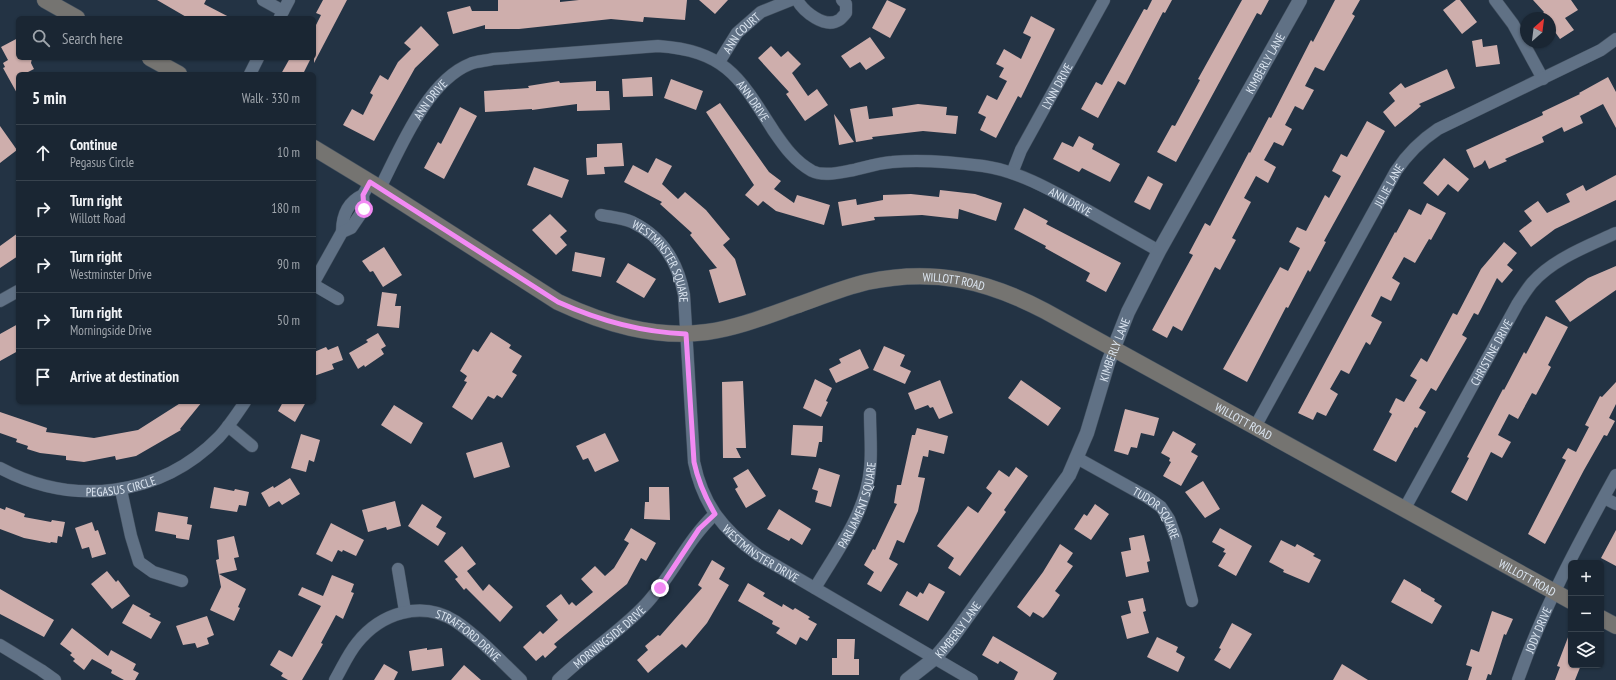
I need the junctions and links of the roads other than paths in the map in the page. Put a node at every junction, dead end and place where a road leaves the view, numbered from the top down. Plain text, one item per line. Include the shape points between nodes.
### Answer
1 (45, 0) edge
2 (263, 0) edge
3 (289, 0) edge
4 (791, 0) edge
5 (797, 0) edge
6 (842, 0) edge
7 (1104, 0) edge
8 (1300, 0) edge
9 (1495, 0) edge
10 (281, 15) edge
11 (73, 16) edge
12 (1616, 39) edge
13 (154, 60) edge
14 (257, 60) edge
15 (719, 62) junction
16 (175, 72) edge
17 (251, 72) edge
18 (1543, 80) junction
19 (316, 149) edge
20 (1012, 173) junction
21 (371, 188) junction
22 (602, 215) dead end
23 (1616, 233) edge
24 (1159, 251) junction
25 (316, 279) edge
26 (316, 284) edge
27 (16, 292) edge
28 (338, 299) dead end
29 (0, 301) edge
30 (686, 334) junction
31 (1113, 349) junction
32 (244, 404) edge
33 (870, 414) dead end
34 (228, 426) junction
35 (1255, 428) junction
36 (252, 446) dead end
37 (1077, 458) junction
38 (0, 468) edge
39 (1616, 475) edge
40 (121, 490) junction
41 (1604, 498) junction
42 (1616, 504) edge
43 (1405, 508) junction
44 (715, 514) junction
45 (398, 569) dead end
46 (182, 581) dead end
47 (815, 588) junction
48 (1555, 592) junction
49 (1568, 599) edge
50 (1192, 601) dead end
51 (405, 611) junction
52 (1604, 620) edge
53 (1616, 626) edge
54 (0, 645) edge
55 (935, 658) junction
56 (55, 680) edge
57 (335, 680) edge
58 (522, 680) edge
59 (558, 680) edge
60 (907, 680) edge
61 (972, 680) edge
62 (1518, 680) edge

1 - 11 main road
2 - 10 street
3 - 10 street
4 - 15 street, ANN COURT via 761,12 737,33
5 - 6 street via 819,20 829,23 839,20 846,13 846,4
7 - 20 street, LYNN DRIVE via 1021,150
8 - 24 street, KIMBERLY LANE
9 - 18 street via 1513,24
12 - 18 street, JULIE LANE via 1601,50
13 - 16 main road
14 - 17 street
15 - 20 street, ANN DRIVE via 750,92 785,148 799,163 814,172 832,174 892,162 937,161 984,166
15 - 21 street, ANN DRIVE via 688,50 658,46 493,59 470,64 441,83
18 - 35 street, JULIE LANE via 1438,129 1408,154 1396,171
19 - 21 main road, WILLOTT ROAD
20 - 24 street, ANN DRIVE via 1067,199
21 - 25 street via 364,209 352,228 342,232
21 - 30 main road, WILLOTT ROAD via 570,308 623,326
22 - 30 street, WESTMINSTER SQUARE via 631,222 650,234 675,262 684,295
23 - 43 street, CHRISTINE DRIVE via 1571,254 1532,282
24 - 31 street, KIMBERLY LANE via 1128,312
26 - 28 street
27 - 29 street
30 - 31 main road, WILLOTT ROAD via 709,332 746,323 867,282 906,277 939,277 960,279 1001,290 1040,308
30 - 44 street, WESTMINSTER DRIVE via 694,462 697,478
31 - 35 main road, WILLOTT ROAD
31 - 37 street, KIMBERLY LANE
32 - 34 street, PEGASUS CIRCLE
33 - 47 street, PARLIAMENT SQUARE via 870,469 866,494 848,532
34 - 36 street
34 - 40 street, PEGASUS CIRCLE via 208,447 175,470
35 - 43 main road, WILLOTT ROAD
37 - 50 street, TUDOR SQUARE via 1161,507 1176,538
37 - 55 street, KIMBERLY LANE via 1069,475 1038,519
38 - 40 street, PEGASUS CIRCLE via 52,488 91,493
39 - 41 street, JODY DRIVE
40 - 46 street via 131,536 140,562 153,572
41 - 42 street
41 - 48 street, JODY DRIVE via 1570,558
43 - 48 main road, WILLOTT ROAD
44 - 47 street, WESTMINSTER DRIVE via 737,540
44 - 59 street, MORNINGSIDE DRIVE via 699,529 672,572 645,605
45 - 51 street
47 - 55 street, WESTMINSTER DRIVE
48 - 49 main road, WILLOTT ROAD
48 - 62 street, JODY DRIVE via 1536,630
51 - 57 street, STRAFFORD DRIVE via 387,618 365,634 356,644
51 - 58 street, STRAFFORD DRIVE via 427,611 454,621
52 - 53 main road
54 - 56 street
55 - 60 street, KIMBERLY LANE
55 - 61 street, WESTMINSTER DRIVE

